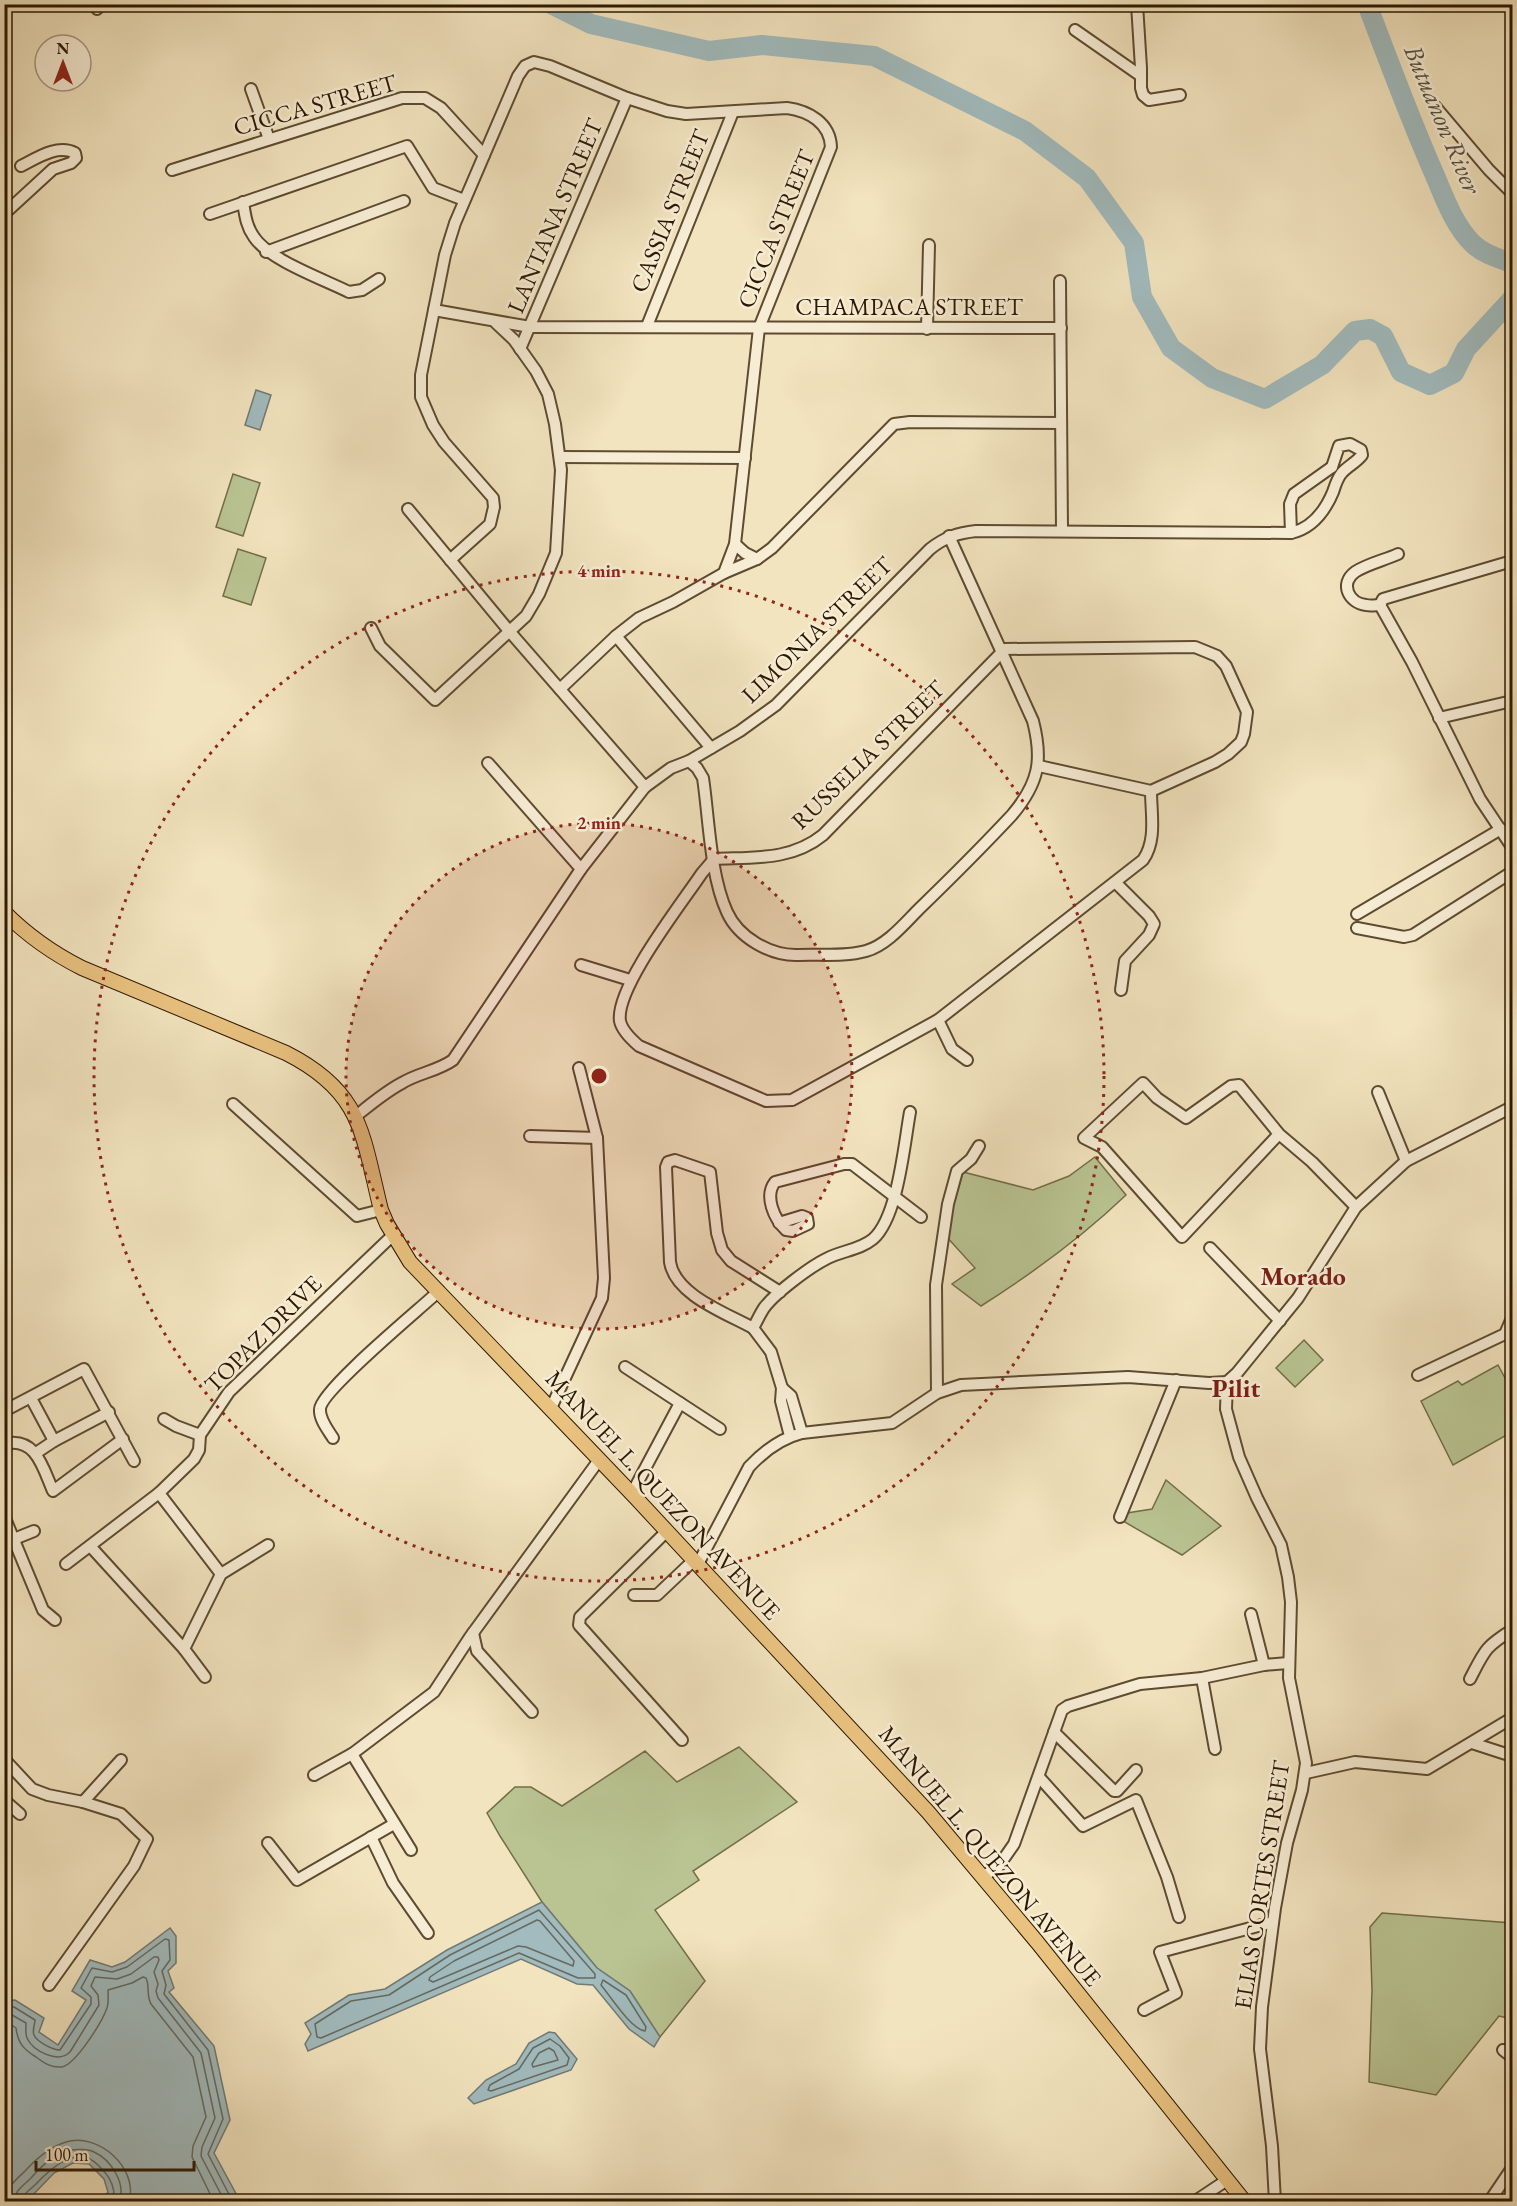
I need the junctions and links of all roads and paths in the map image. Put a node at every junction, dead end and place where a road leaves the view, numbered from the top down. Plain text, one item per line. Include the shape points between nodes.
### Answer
1 (1137, 4) edge
2 (1075, 30) dead end
3 (1141, 76) junction
4 (252, 89) dead end
5 (1180, 94) dead end
6 (627, 98) junction
7 (1433, 104) dead end
8 (733, 112) junction
9 (269, 139) junction
10 (484, 155) junction
11 (21, 166) dead end
12 (172, 170) dead end
13 (1512, 194) edge
14 (464, 200) junction
15 (404, 201) dead end
16 (243, 202) junction
17 (4, 214) edge
18 (210, 214) dead end
19 (929, 245) dead end
20 (266, 252) junction
21 (379, 279) dead end
22 (1060, 281) dead end
23 (434, 310) junction
24 (496, 323) junction
25 (646, 326) junction
26 (530, 327) junction
27 (759, 328) junction
28 (1061, 328) junction
29 (927, 329) junction
30 (520, 349) junction
31 (1061, 423) junction
32 (560, 457) junction
33 (745, 458) junction
34 (408, 509) dead end
35 (1062, 530) junction
36 (1291, 533) junction
37 (949, 536) junction
38 (735, 544) junction
39 (1398, 554) dead end
40 (757, 559) junction
41 (450, 560) junction
42 (1512, 561) edge
43 (724, 573) junction
44 (1380, 605) junction
45 (371, 628) dead end
46 (510, 632) junction
47 (616, 636) junction
48 (1001, 653) junction
49 (560, 689) junction
50 (1512, 701) edge
51 (1439, 718) junction
52 (711, 748) junction
53 (688, 761) junction
54 (488, 763) dead end
55 (1039, 766) junction
56 (645, 787) junction
57 (1150, 791) junction
58 (1501, 829) junction
59 (1512, 847) edge
60 (714, 859) junction
61 (582, 869) junction
62 (1512, 873) edge
63 (1116, 883) junction
64 (4, 912) edge
65 (1357, 914) dead end
66 (1357, 928) dead end
67 (581, 965) dead end
68 (630, 980) junction
69 (1121, 990) dead end
70 (938, 1020) junction
71 (967, 1060) dead end
72 (579, 1068) dead end
73 (1378, 1092) dead end
74 (233, 1104) dead end
75 (1512, 1107) edge
76 (910, 1112) dead end
77 (356, 1116) junction
78 (1279, 1134) junction
79 (530, 1136) dead end
80 (597, 1138) junction
81 (979, 1146) dead end
82 (1406, 1161) junction
83 (895, 1198) junction
84 (1356, 1207) junction
85 (381, 1210) junction
86 (921, 1217) dead end
87 (779, 1223) dead end
88 (393, 1235) junction
89 (1210, 1248) dead end
90 (439, 1292) junction
91 (780, 1292) junction
92 (1512, 1318) edge
93 (1280, 1321) junction
94 (753, 1328) junction
95 (625, 1367) dead end
96 (1418, 1375) dead end
97 (1176, 1380) junction
98 (1227, 1382) junction
99 (782, 1388) junction
100 (938, 1393) junction
101 (31, 1398) junction
102 (680, 1403) junction
103 (551, 1408) junction
104 (4, 1412) edge
105 (109, 1412) junction
106 (165, 1419) dead end
107 (720, 1429) dead end
108 (802, 1433) junction
109 (200, 1435) junction
110 (790, 1436) junction
111 (333, 1438) dead end
112 (123, 1439) junction
113 (54, 1441) junction
114 (4, 1444) edge
115 (36, 1453) junction
116 (600, 1460) junction
117 (134, 1461) dead end
118 (159, 1493) junction
119 (632, 1493) junction
120 (4, 1516) edge
121 (1120, 1517) dead end
122 (34, 1531) dead end
123 (667, 1531) junction
124 (9, 1541) edge
125 (268, 1545) dead end
126 (91, 1547) junction
127 (696, 1562) junction
128 (66, 1564) dead end
129 (221, 1574) junction
130 (634, 1595) dead end
131 (1251, 1614) dead end
132 (55, 1620) dead end
133 (1512, 1630) edge
134 (473, 1633) junction
135 (184, 1649) junction
136 (1288, 1663) junction
137 (1264, 1665) junction
138 (205, 1677) dead end
139 (1202, 1678) junction
140 (1470, 1679) dead end
141 (532, 1712) dead end
142 (1512, 1718) edge
143 (1054, 1732) junction
144 (682, 1740) dead end
145 (1472, 1743) junction
146 (1215, 1749) dead end
147 (352, 1754) junction
148 (1512, 1756) edge
149 (4, 1760) edge
150 (121, 1760) dead end
151 (1136, 1770) dead end
152 (1306, 1773) junction
153 (314, 1775) dead end
154 (1039, 1777) junction
155 (4, 1800) edge
156 (83, 1802) junction
157 (20, 1814) dead end
158 (394, 1824) junction
159 (371, 1837) junction
160 (268, 1843) dead end
161 (411, 1850) dead end
162 (982, 1877) junction
163 (1179, 1917) dead end
164 (1273, 1922) junction
165 (428, 1933) dead end
166 (49, 1985) dead end
167 (1144, 2010) dead end
168 (1503, 2050) dead end
169 (1512, 2057) edge
170 (1512, 2168) edge
171 (1227, 2180) junction
172 (1194, 2202) edge
173 (1245, 2202) edge
174 (1275, 2202) edge
175 (1489, 2202) edge

1 - 3 street
2 - 3 street
3 - 5 street via 1143,95 1149,100
4 - 9 street
6 - 8 street, CICCA STREET via 686,114
6 - 10 street, CICCA STREET via 534,62 518,76
6 - 26 street, LANTANA STREET
7 - 13 street
8 - 25 street, CASSIA STREET
8 - 27 street, CICCA STREET via 799,110 823,123 831,135 831,147
9 - 10 street, CICCA STREET via 402,98 425,98 441,108
9 - 12 street, CICCA STREET
10 - 14 street, CICCA STREET
11 - 17 street via 46,153 65,149 75,153 76,158 53,170
14 - 16 street via 434,189 407,146
14 - 23 street, CICCA STREET via 445,255
15 - 20 street
16 - 18 street
16 - 20 street via 246,221
19 - 29 street
20 - 21 street via 349,292 362,290
22 - 28 street
23 - 24 street, CHAMPACA STREET
23 - 41 street, CICCA STREET via 421,375 421,397 444,442 494,498 490,524
24 - 26 street, CHAMPACA STREET
24 - 30 street
25 - 26 street, CHAMPACA STREET
25 - 27 street, CHAMPACA STREET
26 - 30 street, LANTANA STREET
27 - 29 street, CHAMPACA STREET
27 - 33 street, CICCA STREET
28 - 29 street, CHAMPACA STREET
28 - 31 street
30 - 32 street via 548,394
31 - 35 street
31 - 40 street via 894,424
32 - 33 street
32 - 46 street via 556,553 539,594 526,616
33 - 38 street, CICCA STREET
34 - 41 street
35 - 36 street, LIMONIA STREET
35 - 37 street, LIMONIA STREET via 976,531
36 - 36 street, LIMONIA STREET via 1304,530 1317,519 1329,501 1336,470 1294,494 1290,504
37 - 48 street
37 - 52 street, LIMONIA STREET via 930,549 776,705
38 - 40 street
38 - 43 street, CICCA STREET
39 - 44 street via 1354,573 1348,580 1349,596 1364,605
40 - 43 street
41 - 46 street
42 - 44 street via 1383,599
43 - 47 street via 647,613
44 - 51 street
45 - 46 street via 380,646 435,700
46 - 49 street
47 - 49 street
47 - 52 street
48 - 55 street via 1033,721
48 - 57 street via 1009,648 1196,647 1217,656 1226,666 1247,712 1241,742 1215,762
48 - 60 street, RUSSELIA STREET via 811,845 786,855
49 - 56 street
50 - 51 street
51 - 58 street via 1480,799
52 - 53 street, LIMONIA STREET
53 - 56 street, LIMONIA STREET
53 - 60 street via 703,777
54 - 61 street
55 - 57 street
55 - 60 street via 1026,799 1012,815 891,936 866,951 789,955 758,945 728,915
56 - 61 street, LIMONIA STREET
57 - 63 street via 1150,850
58 - 59 street
58 - 65 street
60 - 68 street
61 - 77 street, LIMONIA STREET via 453,1060 402,1083
62 - 66 street via 1413,935 1404,937
63 - 69 street via 1154,924 1125,961
63 - 70 street
64 - 77 main road, MANUEL L. QUEZON AVENUE via 53,953 82,968 306,1063 332,1082
67 - 68 street
68 - 70 street via 620,1006 620,1023 639,1046 766,1101 792,1100
70 - 71 street via 952,1049
72 - 80 street
73 - 82 street
74 - 85 street via 357,1216
75 - 82 street
76 - 83 street
77 - 85 main road, MANUEL L. QUEZON AVENUE
78 - 78 street via 1239,1085 1231,1086 1186,1118 1143,1083 1084,1138 1102,1147 1182,1237
78 - 84 street
79 - 80 street
80 - 103 street via 602,1298
81 - 100 street via 957,1171 948,1204 936,1285
82 - 84 street
83 - 86 street
83 - 87 street via 852,1164 844,1164 775,1182 770,1193
83 - 91 street via 873,1239 826,1259
84 - 93 street
85 - 88 main road, MANUEL L. QUEZON AVENUE
88 - 90 main road, MANUEL L. QUEZON AVENUE via 410,1262
88 - 109 street, TOPAZ DRIVE via 229,1392
89 - 93 street
90 - 103 main road, MANUEL L. QUEZON AVENUE
90 - 111 street via 323,1400 319,1411
91 - 94 street via 763,1309
91 - 94 street via 722,1250 711,1174 671,1160 666,1167 674,1276 688,1292
92 - 96 street via 1505,1334
93 - 98 street
94 - 99 street via 771,1352
95 - 102 street
97 - 98 street
97 - 100 street via 1128,1377 962,1385
97 - 121 street
98 - 136 street, ELIAS CORTES STREET via 1226,1409 1239,1457 1281,1545 1288,1577
99 - 108 street via 791,1396
99 - 110 street via 781,1401
100 - 108 street via 892,1423
101 - 104 street
101 - 105 street via 84,1369
101 - 113 street
102 - 107 street
102 - 119 street
103 - 116 main road, MANUEL L. QUEZON AVENUE
105 - 112 street
105 - 113 street
106 - 109 street
108 - 110 street
109 - 118 street, TOPAZ DRIVE via 194,1459
110 - 127 street via 749,1467
112 - 115 street via 53,1491
112 - 117 street
113 - 115 street
114 - 115 street via 26,1444
116 - 119 main road, MANUEL L. QUEZON AVENUE
116 - 134 street
118 - 126 street, TOPAZ DRIVE
118 - 129 street
119 - 123 main road, MANUEL L. QUEZON AVENUE
120 - 124 street
122 - 124 street
123 - 127 main road, MANUEL L. QUEZON AVENUE
123 - 144 street via 580,1617 579,1625
124 - 132 street via 43,1610
125 - 129 street
126 - 128 street, TOPAZ DRIVE
126 - 135 street
127 - 130 street via 657,1595
127 - 162 main road, MANUEL L. QUEZON AVENUE via 907,1788
129 - 135 street
131 - 137 street
133 - 140 street via 1485,1650
134 - 141 street via 477,1651
134 - 147 street via 434,1692
135 - 138 street
136 - 137 street
136 - 152 street, ELIAS CORTES STREET
137 - 139 street
139 - 143 street via 1140,1684 1068,1706 1062,1710
139 - 146 street
142 - 145 street
143 - 151 street via 1115,1792
143 - 154 street
145 - 148 street
145 - 152 street via 1426,1769 1355,1762
147 - 153 street
147 - 158 street
149 - 156 street via 32,1789
150 - 156 street
152 - 164 street, ELIAS CORTES STREET via 1287,1843
154 - 162 street via 1008,1854 998,1867
154 - 163 street via 1083,1826 1136,1800
155 - 157 street
156 - 166 street via 121,1814 147,1839 134,1866
158 - 159 street
158 - 161 street
159 - 160 street via 297,1880
159 - 165 street via 393,1883
162 - 171 main road, MANUEL L. QUEZON AVENUE
164 - 167 street via 1160,1952 1176,1993
164 - 174 street, ELIAS CORTES STREET via 1260,2049
168 - 169 street
170 - 175 street
171 - 172 street
171 - 173 main road, MANUEL L. QUEZON AVENUE

